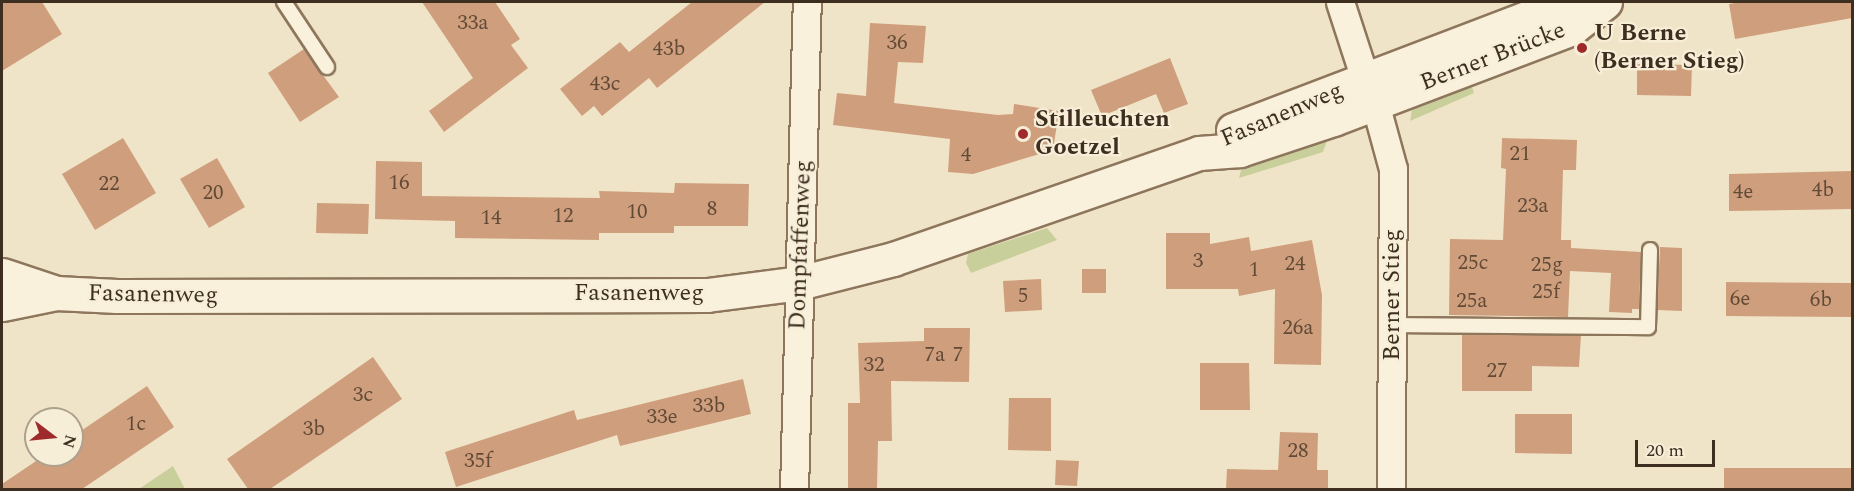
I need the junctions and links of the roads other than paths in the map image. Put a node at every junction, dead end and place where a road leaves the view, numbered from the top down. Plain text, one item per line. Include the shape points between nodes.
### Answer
1 (284, 2) edge
2 (807, 2) edge
3 (1340, 2) edge
4 (1595, 2) edge
5 (1605, 2) edge
6 (327, 67) dead end
7 (1370, 91) junction
8 (1650, 250) dead end
9 (2, 275) edge
10 (799, 283) junction
11 (56, 293) junction
12 (2, 304) edge
13 (1394, 325) junction
14 (794, 489) edge
15 (1391, 489) edge

1 - 6 lane
2 - 10 street, Dompfaffenweg
3 - 7 street, Berner Stieg
4 - 7 main road, Berner Brücke via 1564,3 1406,63
5 - 7 main road, Berner Brücke via 1572,28
7 - 10 main road, Fasanenweg via 1240,150 1199,153 893,259
7 - 13 street, Berner Stieg via 1393,169
8 - 13 lane via 1648,327
9 - 11 main road, Fasanenweg
10 - 11 main road, Fasanenweg via 695,295
10 - 14 street, Dompfaffenweg
11 - 12 main road, Fasanenweg
13 - 15 street, Berner Stieg

